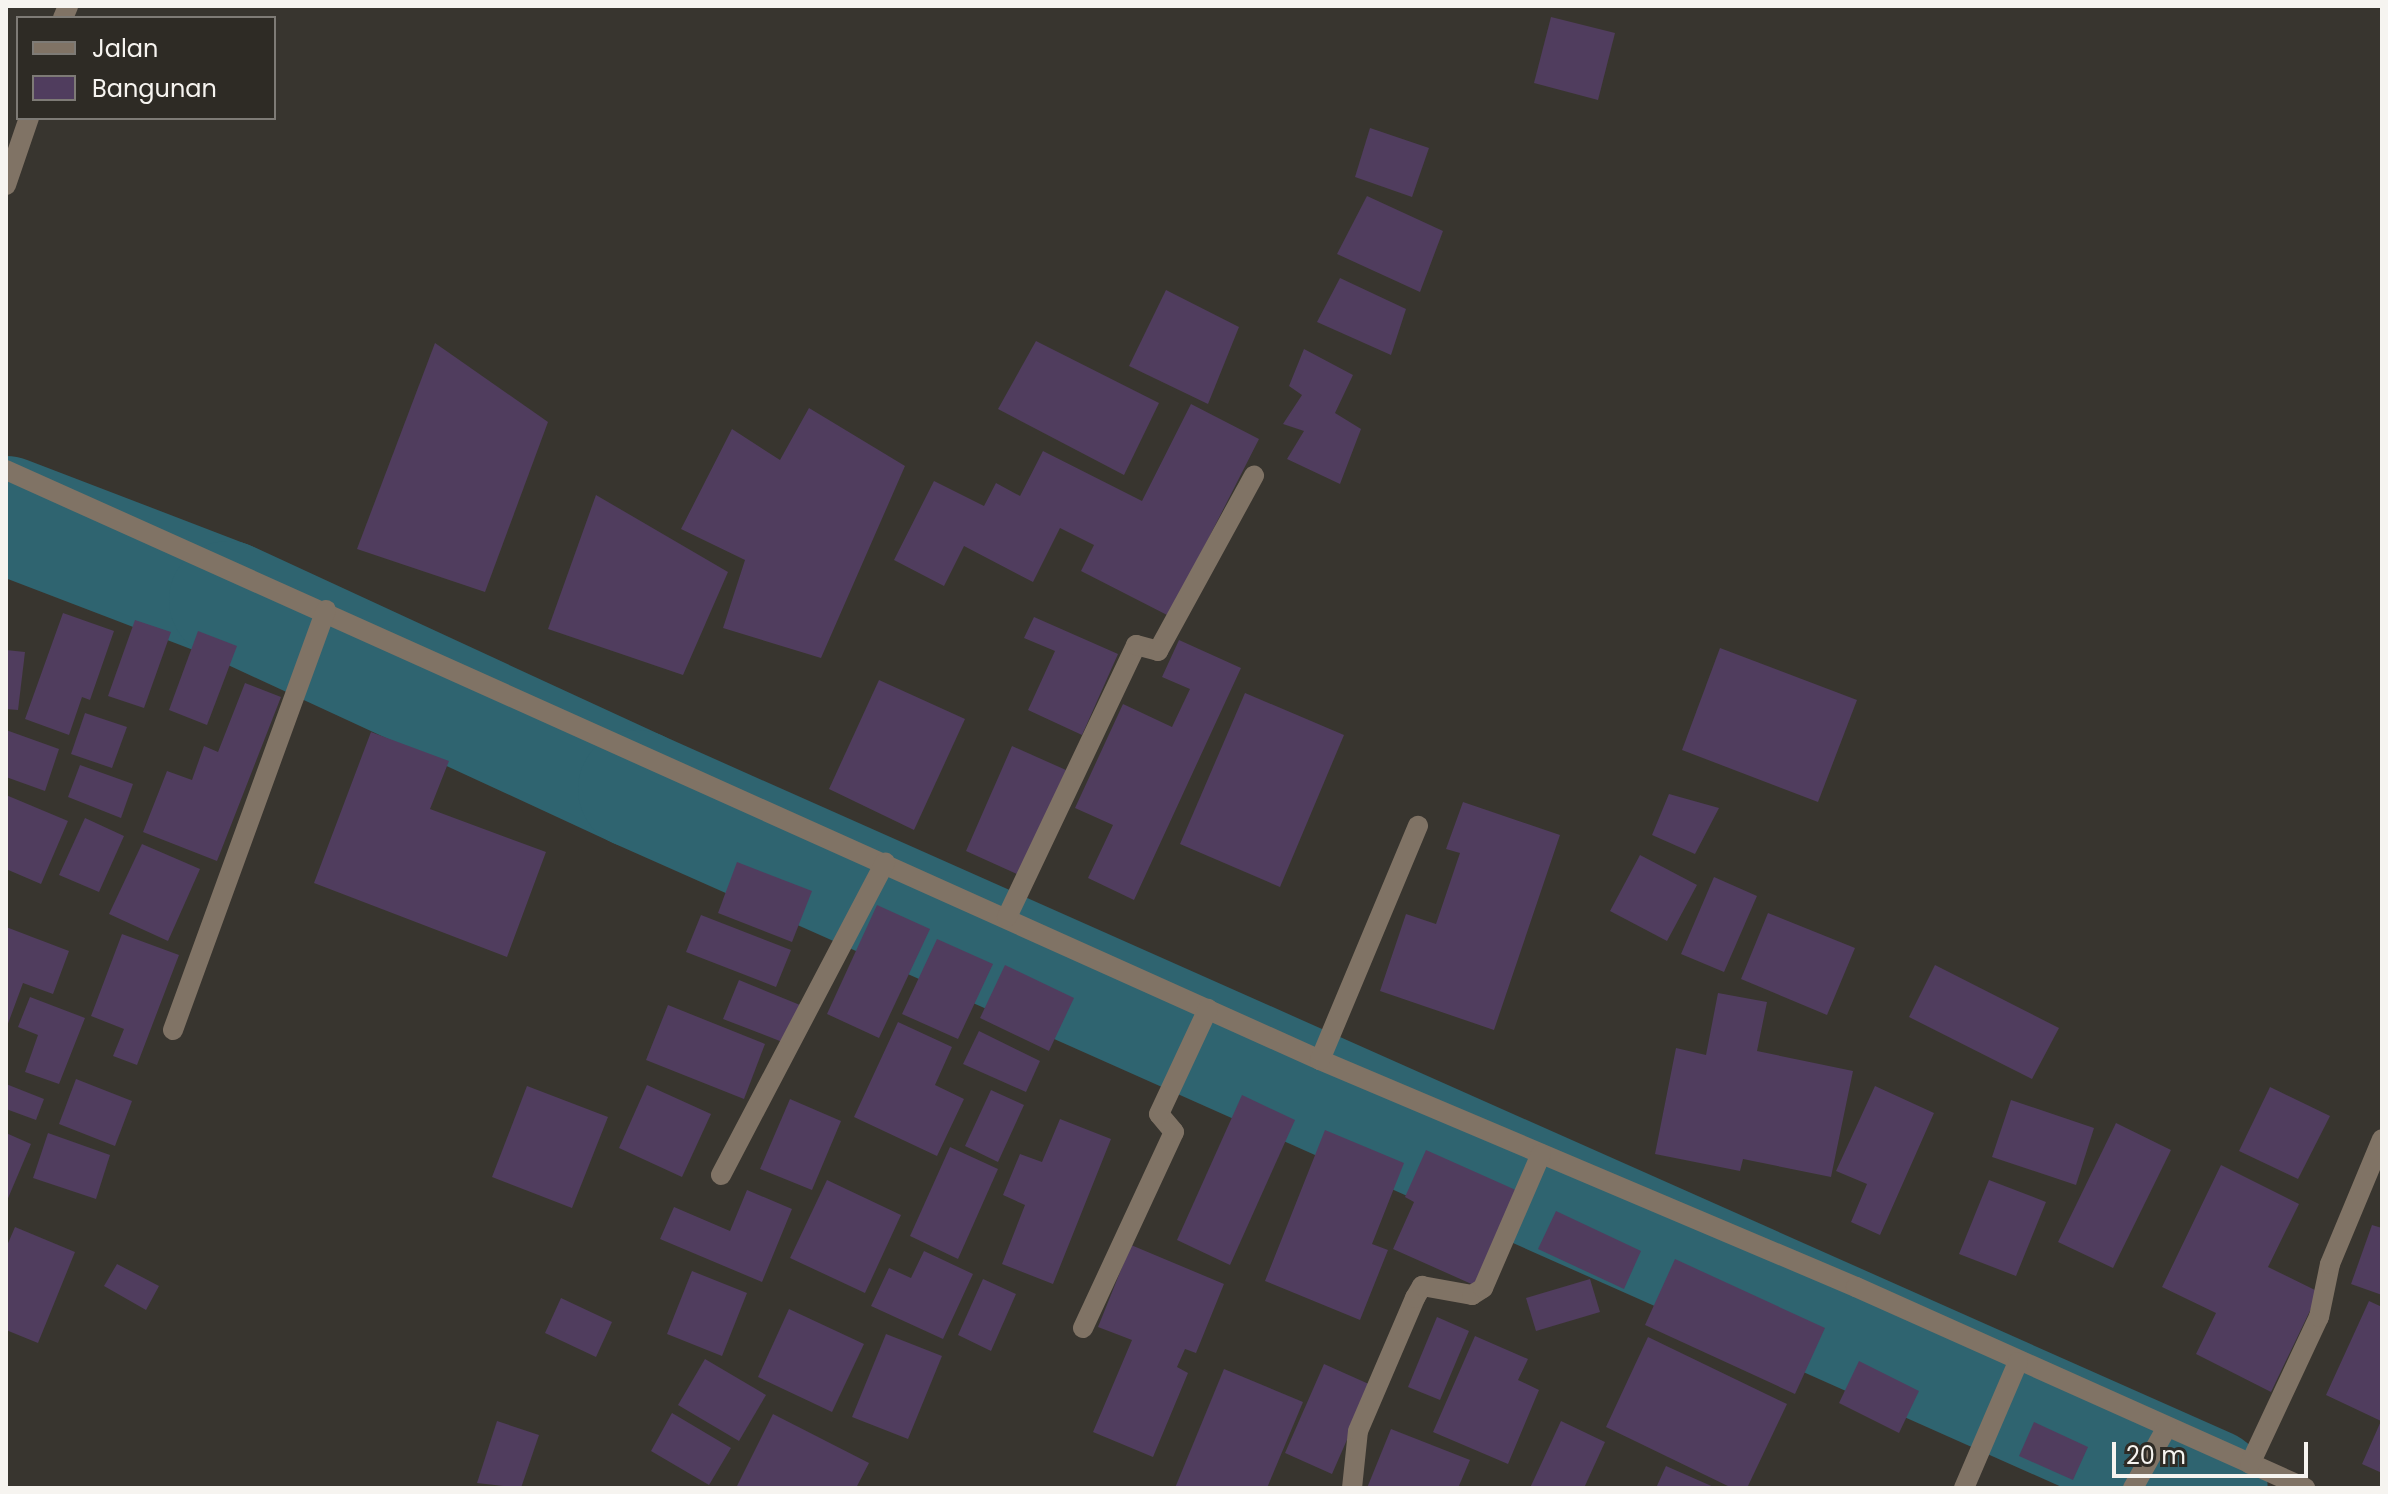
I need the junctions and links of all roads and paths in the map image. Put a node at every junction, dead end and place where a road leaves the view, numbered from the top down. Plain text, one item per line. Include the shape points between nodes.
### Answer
1 (28, 120) edge
2 (6, 185) edge
3 (6, 470) edge
4 (1254, 476) dead end
5 (322, 619) junction
6 (1418, 826) dead end
7 (881, 871) junction
8 (1007, 917) junction
9 (1204, 1017) junction
10 (173, 1030) dead end
11 (1320, 1060) junction
12 (2382, 1139) edge
13 (1541, 1154) junction
14 (721, 1175) dead end
15 (1083, 1328) dead end
16 (2018, 1362) junction
17 (2167, 1427) junction
18 (2250, 1464) junction
19 (2135, 1482) edge
20 (1352, 1488) edge
21 (1964, 1488) edge
22 (2305, 1488) edge

1 - 2 street
3 - 5 street
4 - 8 street via 1158,651 1136,645
5 - 7 street
5 - 10 street
6 - 11 street
7 - 8 street
7 - 14 street
8 - 9 street
9 - 11 street
9 - 15 street via 1159,1114 1174,1132
11 - 13 street
12 - 18 street via 2330,1264 2319,1317
13 - 16 street
13 - 20 street via 1483,1288 1472,1295 1422,1286 1415,1298 1358,1431
16 - 17 street
16 - 21 street
17 - 18 street
17 - 19 street
18 - 22 street

